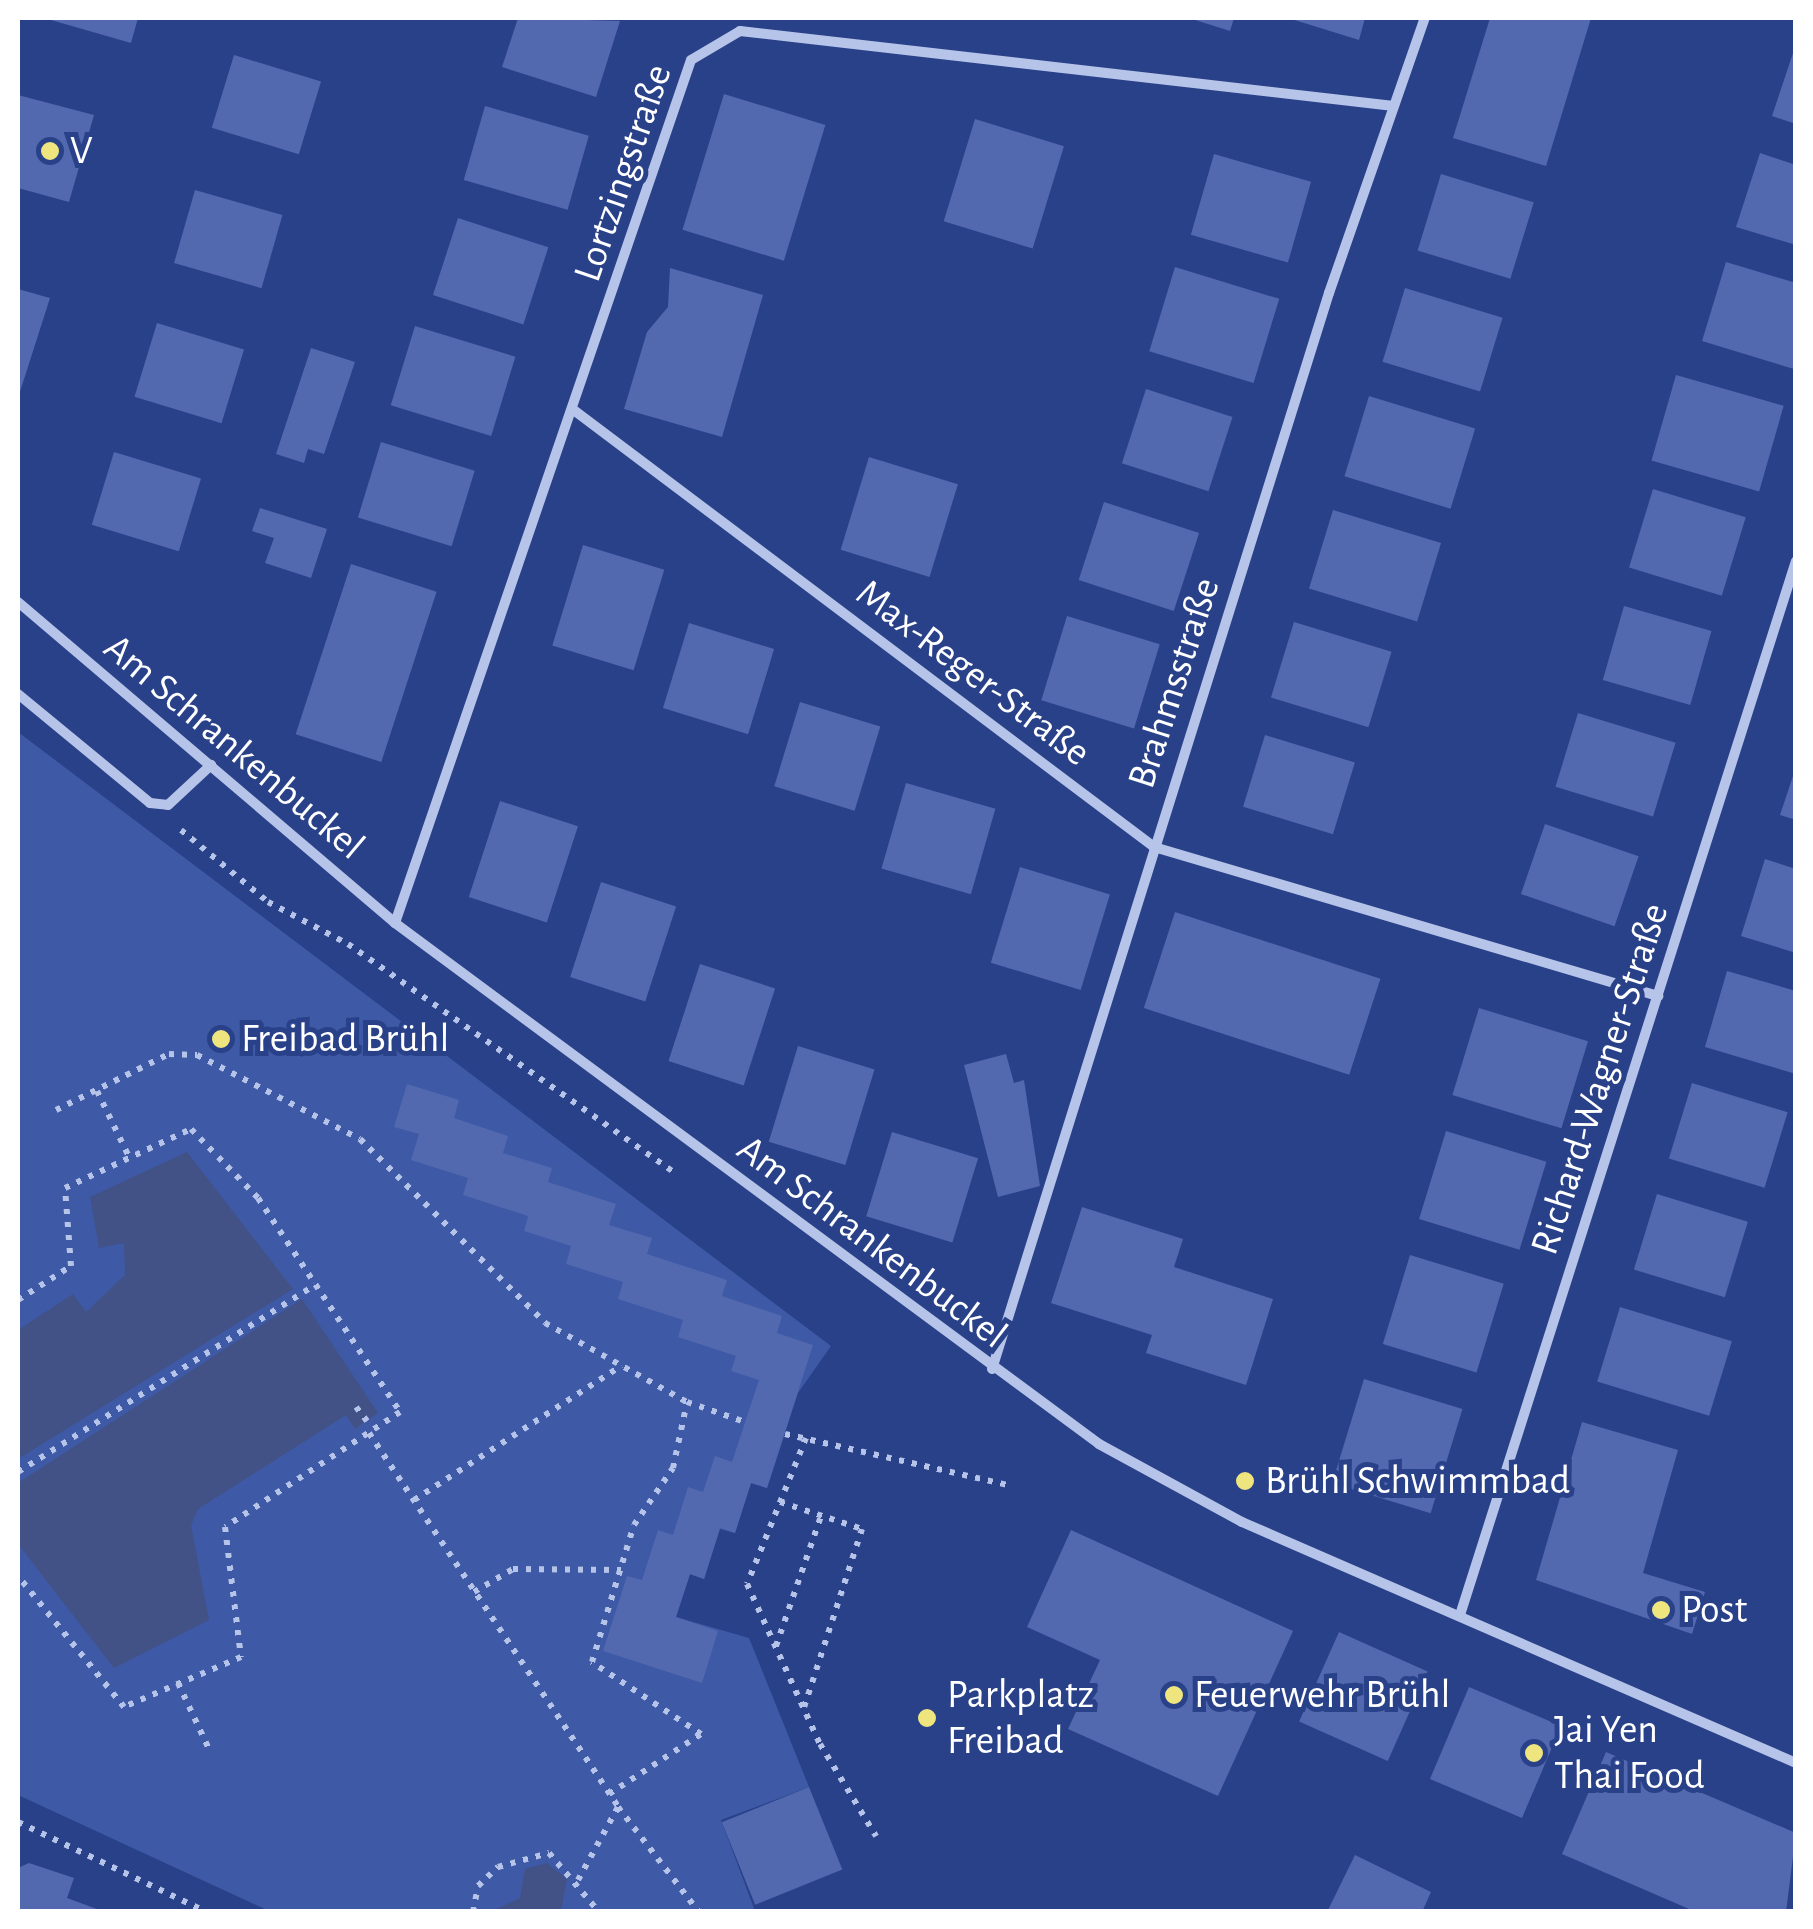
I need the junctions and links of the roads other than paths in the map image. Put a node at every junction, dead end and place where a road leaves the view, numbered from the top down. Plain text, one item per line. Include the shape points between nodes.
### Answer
1 (1425, 18) edge
2 (1394, 106) junction
3 (575, 411) junction
4 (1796, 561) edge
5 (18, 602) edge
6 (18, 694) edge
7 (210, 765) junction
8 (1154, 847) junction
9 (395, 923) junction
10 (1658, 996) junction
11 (992, 1370) junction
12 (1460, 1615) junction
13 (1796, 1763) edge

1 - 2 street, Brahmsstraße
2 - 3 street, Lortzingstraße via 740,31 691,60
2 - 8 street, Brahmsstraße
3 - 8 street, Max-Reger-Straße
3 - 9 street, Lortzingstraße
4 - 10 street, Richard-Wagner-Straße
5 - 7 street, Am Schrankenbuckel
6 - 7 street via 150,803 184,795
7 - 9 street, Am Schrankenbuckel
8 - 10 street, Max-Reger-Straße
8 - 11 street, Brahmsstraße
9 - 11 street, Am Schrankenbuckel
10 - 12 street, Richard-Wagner-Straße
11 - 12 street, Am Schrankenbuckel via 1099,1444 1242,1522
12 - 13 street, Am Schrankenbuckel

